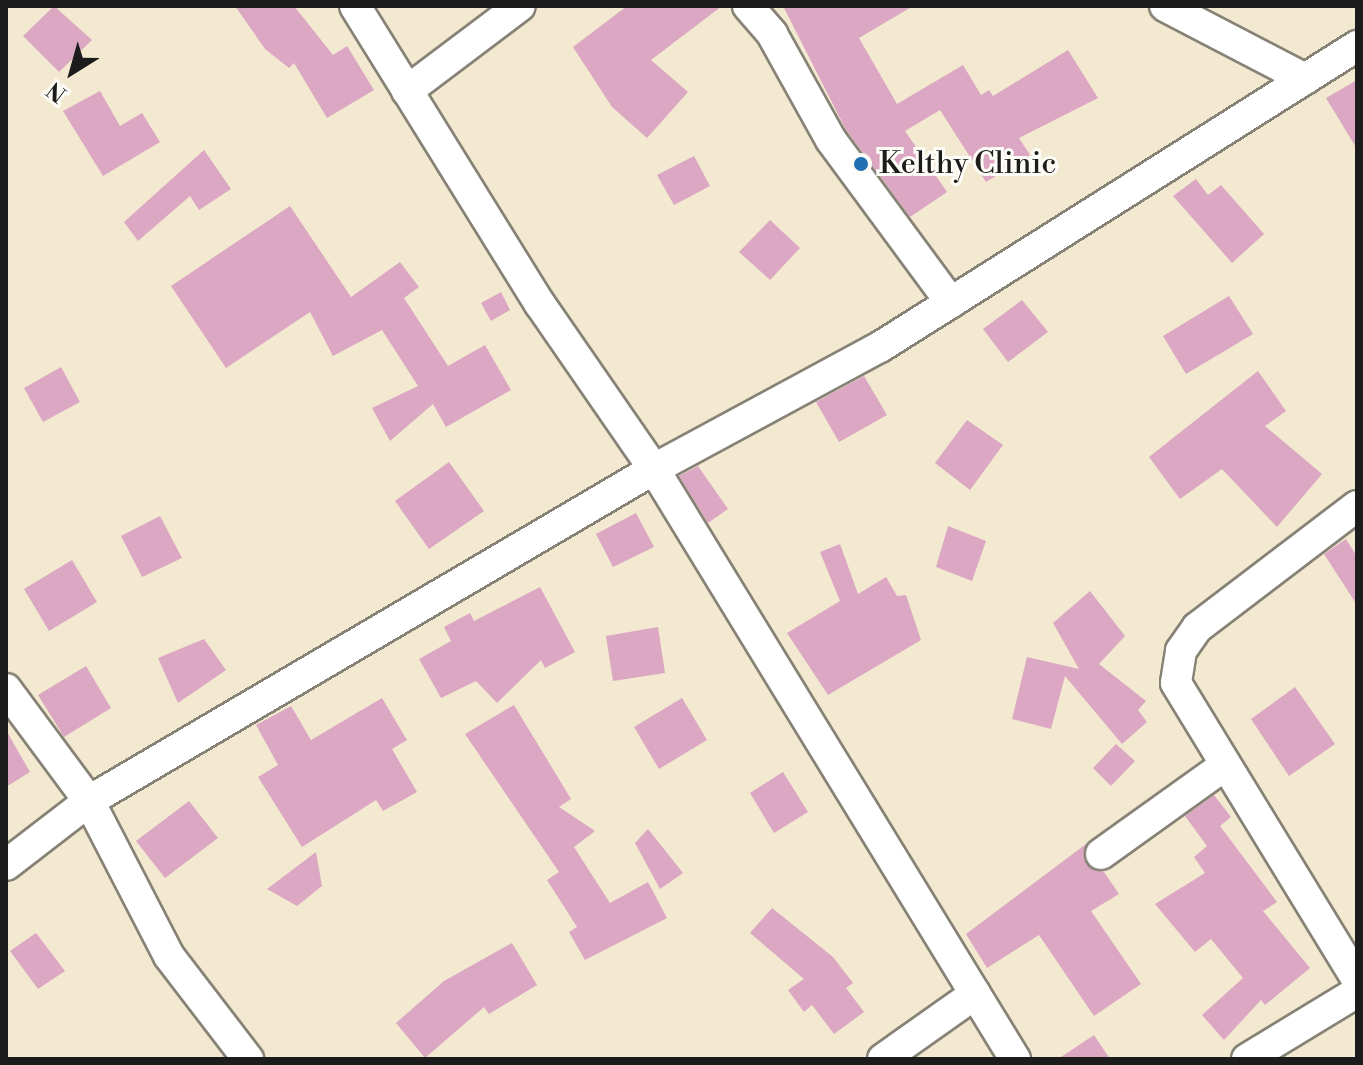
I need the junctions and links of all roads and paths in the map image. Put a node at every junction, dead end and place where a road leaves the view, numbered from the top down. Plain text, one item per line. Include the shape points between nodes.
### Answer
1 (355, 6) edge
2 (520, 6) edge
3 (748, 6) edge
4 (1165, 6) edge
5 (1357, 46) edge
6 (1305, 79) junction
7 (407, 91) junction
8 (951, 303) junction
9 (654, 469) junction
10 (1357, 506) edge
11 (6, 689) edge
12 (1224, 766) junction
13 (89, 801) junction
14 (1101, 854) dead end
15 (6, 865) edge
16 (1357, 979) edge
17 (1357, 992) edge
18 (975, 994) junction
19 (248, 1059) edge
20 (883, 1059) edge
21 (1015, 1059) edge
22 (1247, 1059) edge

1 - 7 street
2 - 7 street
3 - 8 street via 772,34 831,140
4 - 6 street
5 - 6 street
6 - 8 street
7 - 9 street
8 - 9 street
9 - 13 street
9 - 18 street
10 - 12 street via 1197,628 1181,651 1176,683
11 - 13 street
12 - 14 street
12 - 16 street
13 - 15 street
13 - 19 street via 169,956
17 - 22 street
18 - 20 street
18 - 21 street

